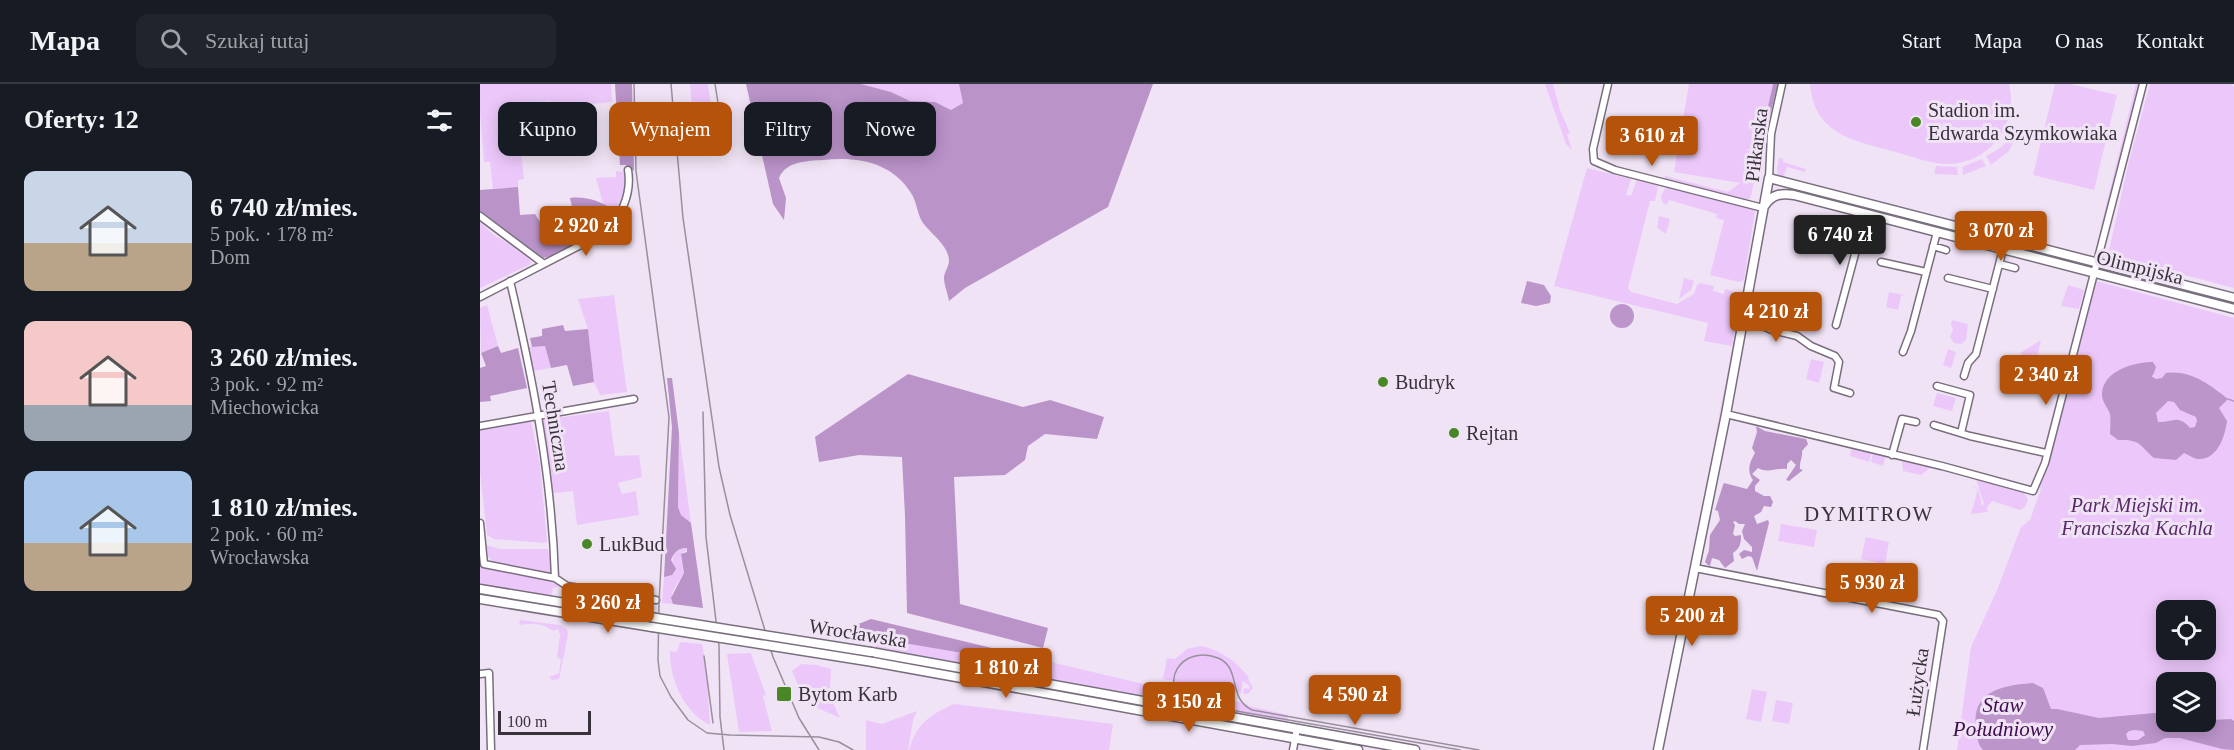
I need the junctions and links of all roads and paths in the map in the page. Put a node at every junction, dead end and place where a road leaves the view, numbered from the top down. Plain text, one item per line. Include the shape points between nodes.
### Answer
1 (1608, 84) edge
2 (1782, 84) edge
3 (2143, 84) edge
4 (628, 170) dead end
5 (1769, 178) junction
6 (1764, 208) junction
7 (1866, 213) junction
8 (1885, 213) junction
9 (480, 216) edge
10 (1862, 230) junction
11 (1937, 232) junction
12 (1875, 233) dead end
13 (2017, 242) junction
14 (1933, 246) junction
15 (2003, 249) junction
16 (1946, 250) dead end
17 (2014, 252) junction
18 (1881, 262) dead end
19 (2097, 263) junction
20 (544, 264) junction
21 (2000, 264) junction
22 (2015, 268) dead end
23 (1926, 272) junction
24 (2094, 273) junction
25 (1948, 278) dead end
26 (510, 281) junction
27 (1993, 289) junction
28 (480, 297) edge
29 (2234, 298) edge
30 (2234, 309) edge
31 (1744, 318) junction
32 (1836, 325) dead end
33 (1904, 352) dead end
34 (1964, 376) dead end
35 (1937, 386) dead end
36 (1850, 393) dead end
37 (634, 399) dead end
38 (1726, 414) junction
39 (537, 416) junction
40 (1916, 422) dead end
41 (1934, 425) dead end
42 (480, 426) edge
43 (1961, 433) junction
44 (2046, 453) junction
45 (1893, 454) junction
46 (480, 523) edge
47 (1695, 568) junction
48 (555, 578) junction
49 (480, 589) edge
50 (480, 600) edge
51 (656, 600) dead end
52 (480, 674) edge
53 (1297, 728) junction
54 (1295, 739) junction
55 (491, 750) edge
56 (1293, 750) edge
57 (1358, 750) edge
58 (1415, 750) edge
59 (1658, 750) edge
60 (1923, 750) edge

1 - 6 street, Piłkarska via 1593,149 1594,161
2 - 5 street, Piłkarska via 1771,134
3 - 19 street
4 - 20 street via 627,197 613,225 593,241
5 - 6 main road, Piłkarska
5 - 8 main road, Olimpijska
6 - 7 main road, Olimpijska via 1774,196 1787,194
6 - 31 main road
7 - 8 main road, Olimpijska
7 - 10 street
8 - 11 main road, Olimpijska
8 - 13 main road, Olimpijska
9 - 20 street
10 - 12 street
10 - 32 street
11 - 14 street
11 - 15 main road, Olimpijska
13 - 17 street
13 - 19 main road, Olimpijska
14 - 16 street
14 - 23 street
15 - 17 main road, Olimpijska
15 - 21 street
17 - 24 main road, Olimpijska
18 - 23 street
19 - 24 street
19 - 29 main road, Olimpijska
20 - 26 street
21 - 22 street
21 - 27 street
23 - 33 street
24 - 30 main road, Olimpijska
24 - 44 street
25 - 27 street
26 - 28 street
26 - 39 street, Techniczna
27 - 34 street via 1976,354
31 - 36 street via 1797,336 1835,356 1839,362 1834,388
31 - 38 main road
35 - 43 street via 1970,395
37 - 39 street
38 - 45 street
38 - 47 main road
39 - 42 street
39 - 48 street, Techniczna via 547,467
40 - 45 street via 1902,419
41 - 43 street
43 - 44 street
44 - 45 street via 2034,491
46 - 48 street via 484,564
47 - 59 main road
47 - 60 street, Łużycka via 1938,615 1943,621
48 - 51 street via 567,586
49 - 53 main road, Wrocławska, bridge via 870,652
50 - 54 main road, Wrocławska, bridge via 873,662
52 - 55 street via 489,673
53 - 54 street
53 - 58 main road, Wrocławska
54 - 56 street
54 - 57 main road, Wrocławska

